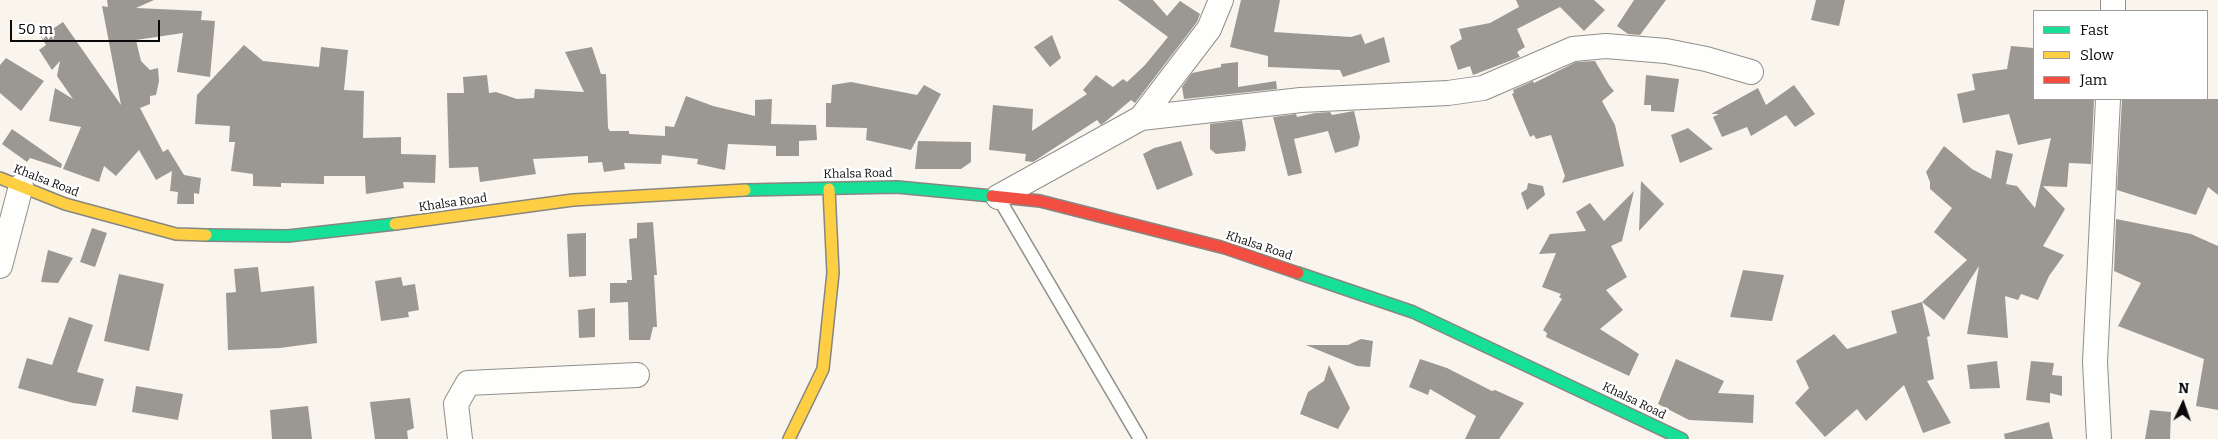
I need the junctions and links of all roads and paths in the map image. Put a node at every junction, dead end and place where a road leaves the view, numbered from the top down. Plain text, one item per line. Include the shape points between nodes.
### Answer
1 (1220, 0) edge
2 (1751, 72) dead end
3 (2108, 100) edge
4 (1141, 118) junction
5 (10, 182) edge
6 (829, 188) junction
7 (998, 197) junction
8 (0, 266) edge
9 (637, 375) dead end
10 (460, 439) edge
11 (789, 439) edge
12 (1140, 439) edge
13 (1682, 439) edge
14 (2099, 439) edge

1 - 4 street via 1209,29
2 - 4 street via 1666,51 1606,46 1573,49 1483,88 1448,93 1301,100
3 - 14 street via 2094,362
4 - 7 street
5 - 6 main road, Khalsa Road via 65,204 176,234 288,236 573,200
5 - 8 street
6 - 7 main road, Khalsa Road via 897,187
6 - 11 main road via 833,273 823,369
7 - 12 lane
7 - 13 main road, Khalsa Road via 1040,201 1225,248 1413,312
9 - 10 street via 468,383 456,404

